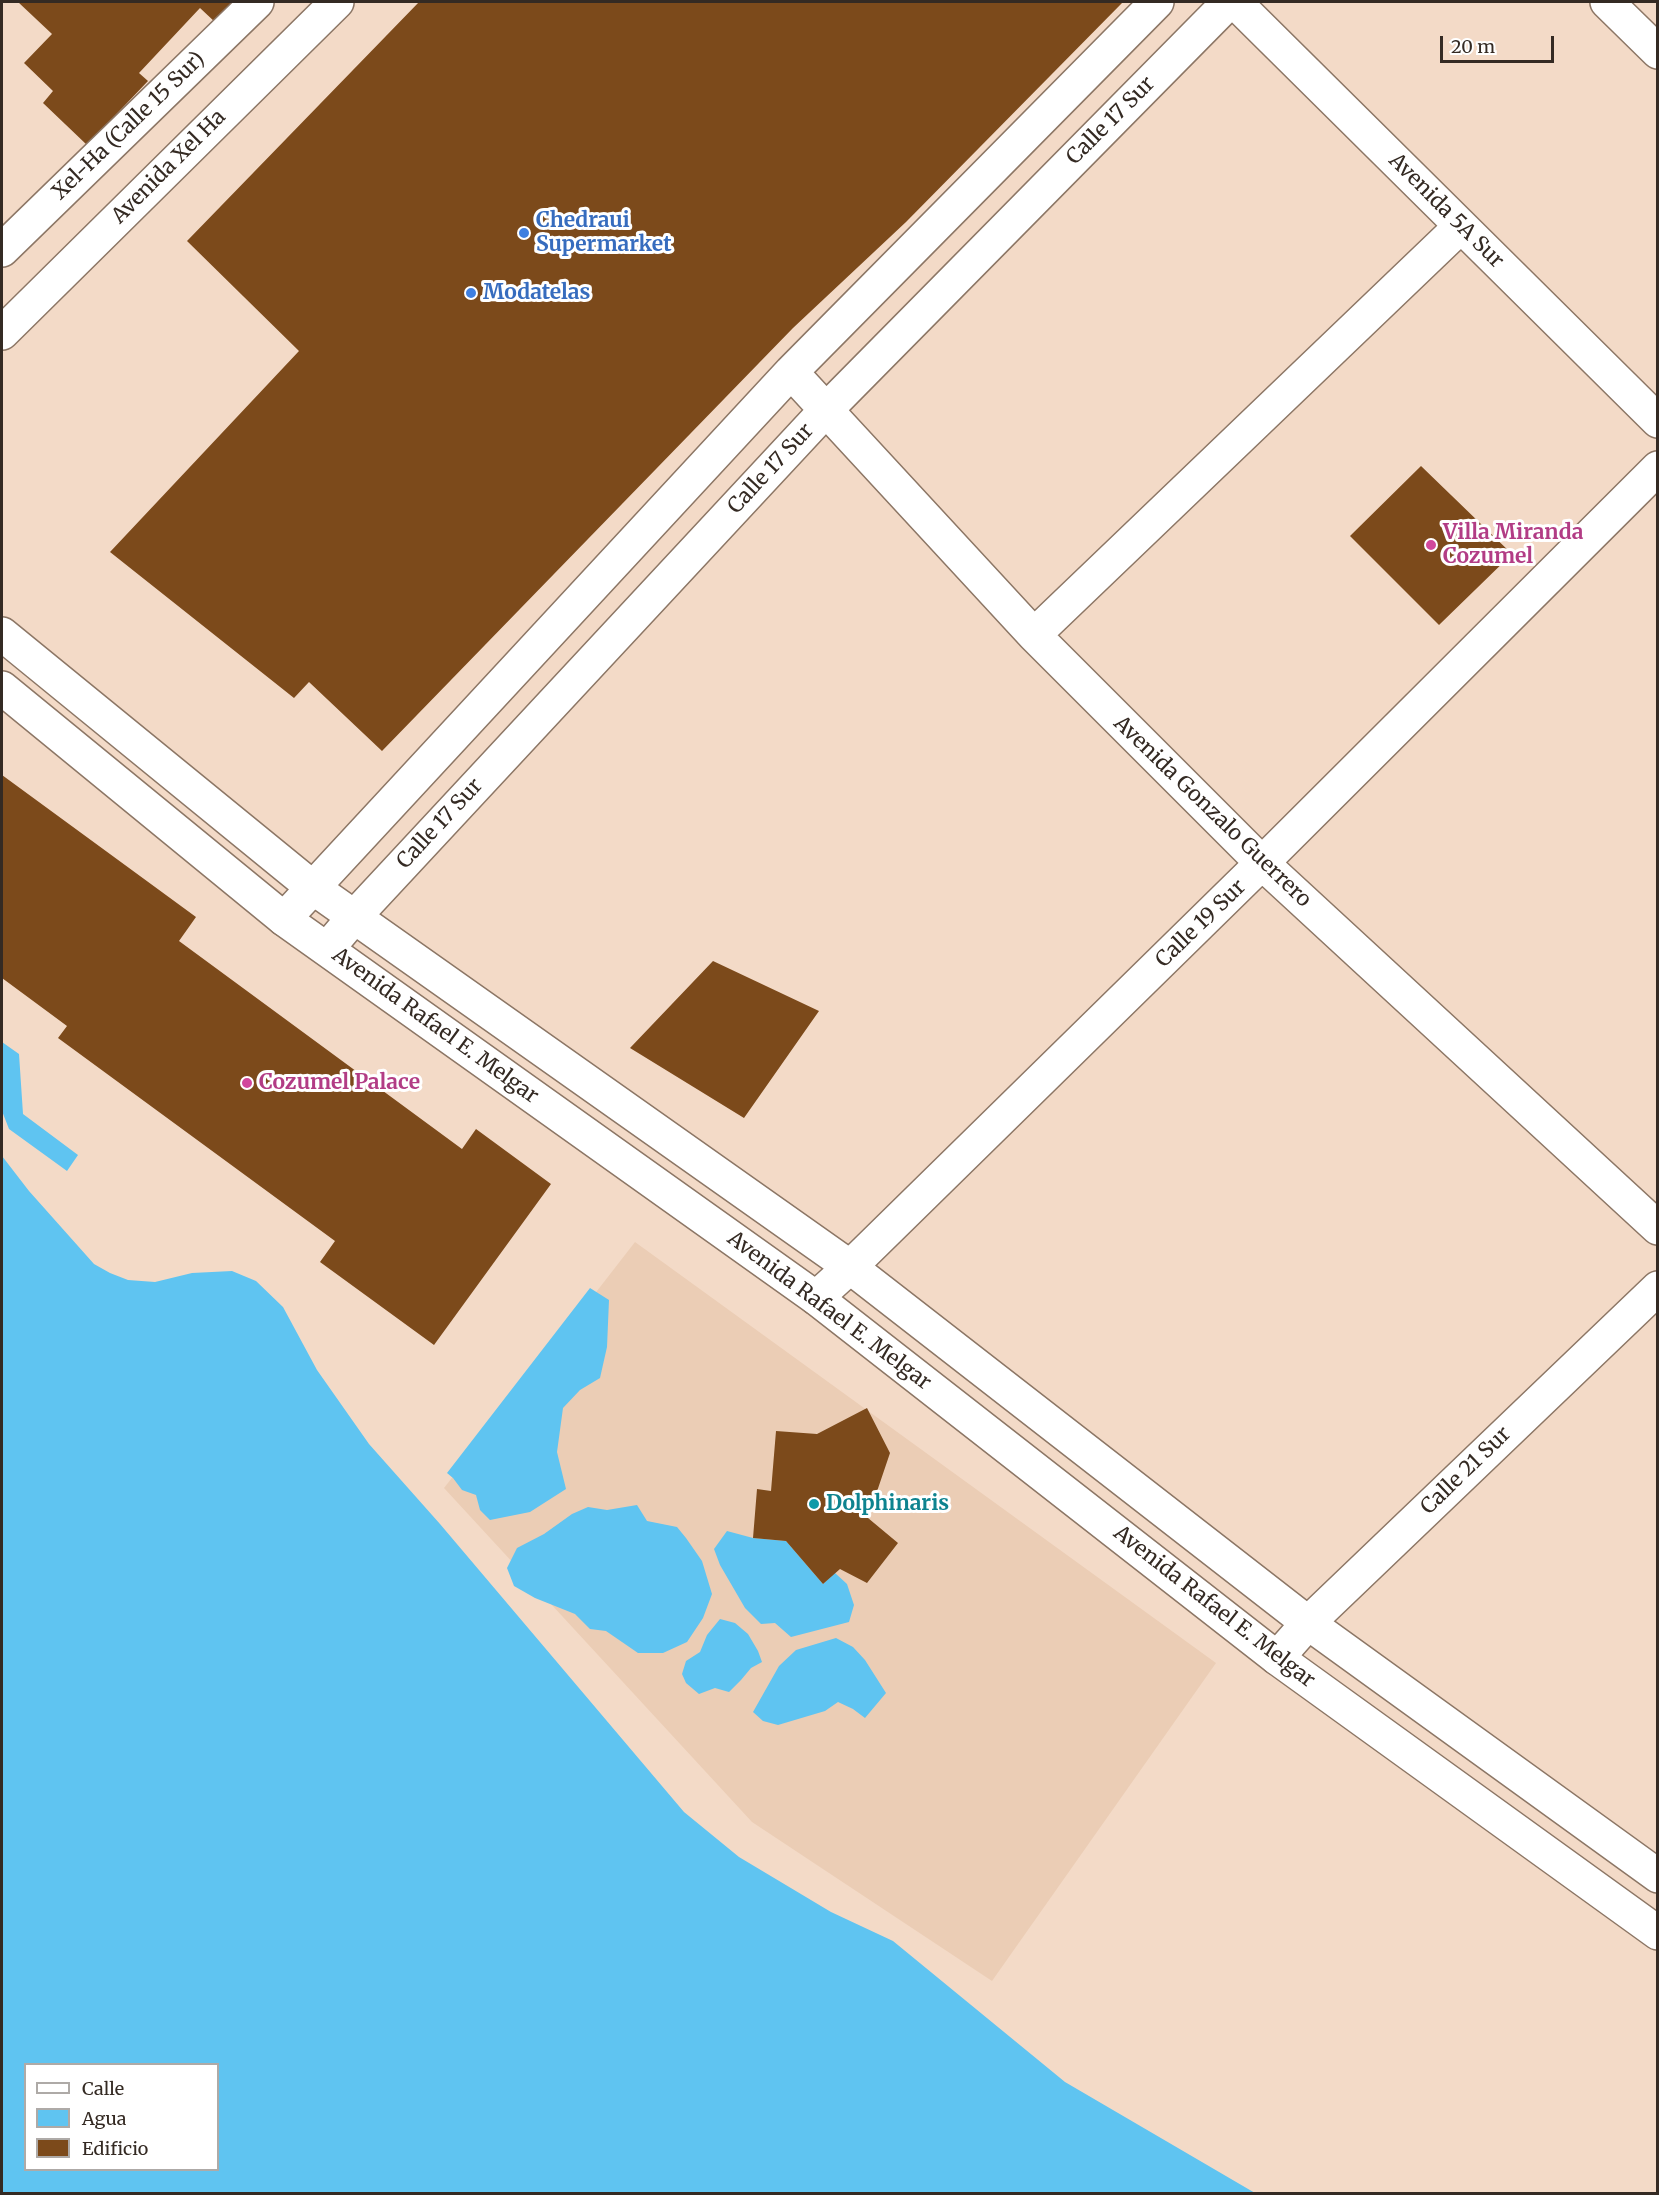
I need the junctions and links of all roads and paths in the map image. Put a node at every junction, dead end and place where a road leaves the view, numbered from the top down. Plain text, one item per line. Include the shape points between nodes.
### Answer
1 (257, 2) edge
2 (337, 2) edge
3 (1158, 2) edge
4 (1229, 2) edge
5 (1235, 2) edge
6 (1607, 2) edge
7 (1658, 52) edge
8 (1461, 226) junction
9 (2, 250) edge
10 (2, 333) edge
11 (791, 372) junction
12 (825, 411) junction
13 (1658, 421) edge
14 (1658, 468) edge
15 (2, 634) edge
16 (1034, 635) junction
17 (2, 688) edge
18 (1262, 863) junction
19 (312, 887) junction
20 (355, 916) junction
21 (284, 919) junction
22 (327, 949) junction
23 (1658, 1228) edge
24 (850, 1267) junction
25 (1658, 1288) edge
26 (816, 1298) junction
27 (1308, 1623) junction
28 (1277, 1658) junction
29 (1658, 1876) edge
30 (1658, 1933) edge

1 - 9 street, Xel-Ha (Calle 15 Sur)
2 - 10 street, Avenida Xel Ha
3 - 11 street
4 - 12 street, Calle 17 Sur
5 - 8 street, Avenida 5A Sur
6 - 7 street
8 - 13 street, Avenida 5A Sur
8 - 16 street
11 - 12 street, Avenida Gonzalo Guerrero
11 - 19 street
12 - 16 street, Avenida Gonzalo Guerrero
12 - 20 street, Calle 17 Sur
14 - 18 street, Calle 19 Sur
15 - 19 street, Avenida Rafael E. Melgar
16 - 18 street, Avenida Gonzalo Guerrero
17 - 21 street, Avenida Rafael E. Melgar
18 - 23 street, Avenida Gonzalo Guerrero
18 - 24 street, Calle 19 Sur
19 - 20 street, Avenida Rafael E. Melgar
19 - 21 street
20 - 22 street, Calle 17 Sur
20 - 24 street, Avenida Rafael E. Melgar
21 - 22 street, Avenida Rafael E. Melgar
22 - 26 street, Avenida Rafael E. Melgar
24 - 26 street, Calle 19 Sur
24 - 27 street, Avenida Rafael E. Melgar
25 - 27 street, Calle 21 Sur
26 - 28 street, Avenida Rafael E. Melgar
27 - 28 street, Calle 21 Sur
27 - 29 street, Avenida Rafael E. Melgar
28 - 30 street, Avenida Rafael E. Melgar

